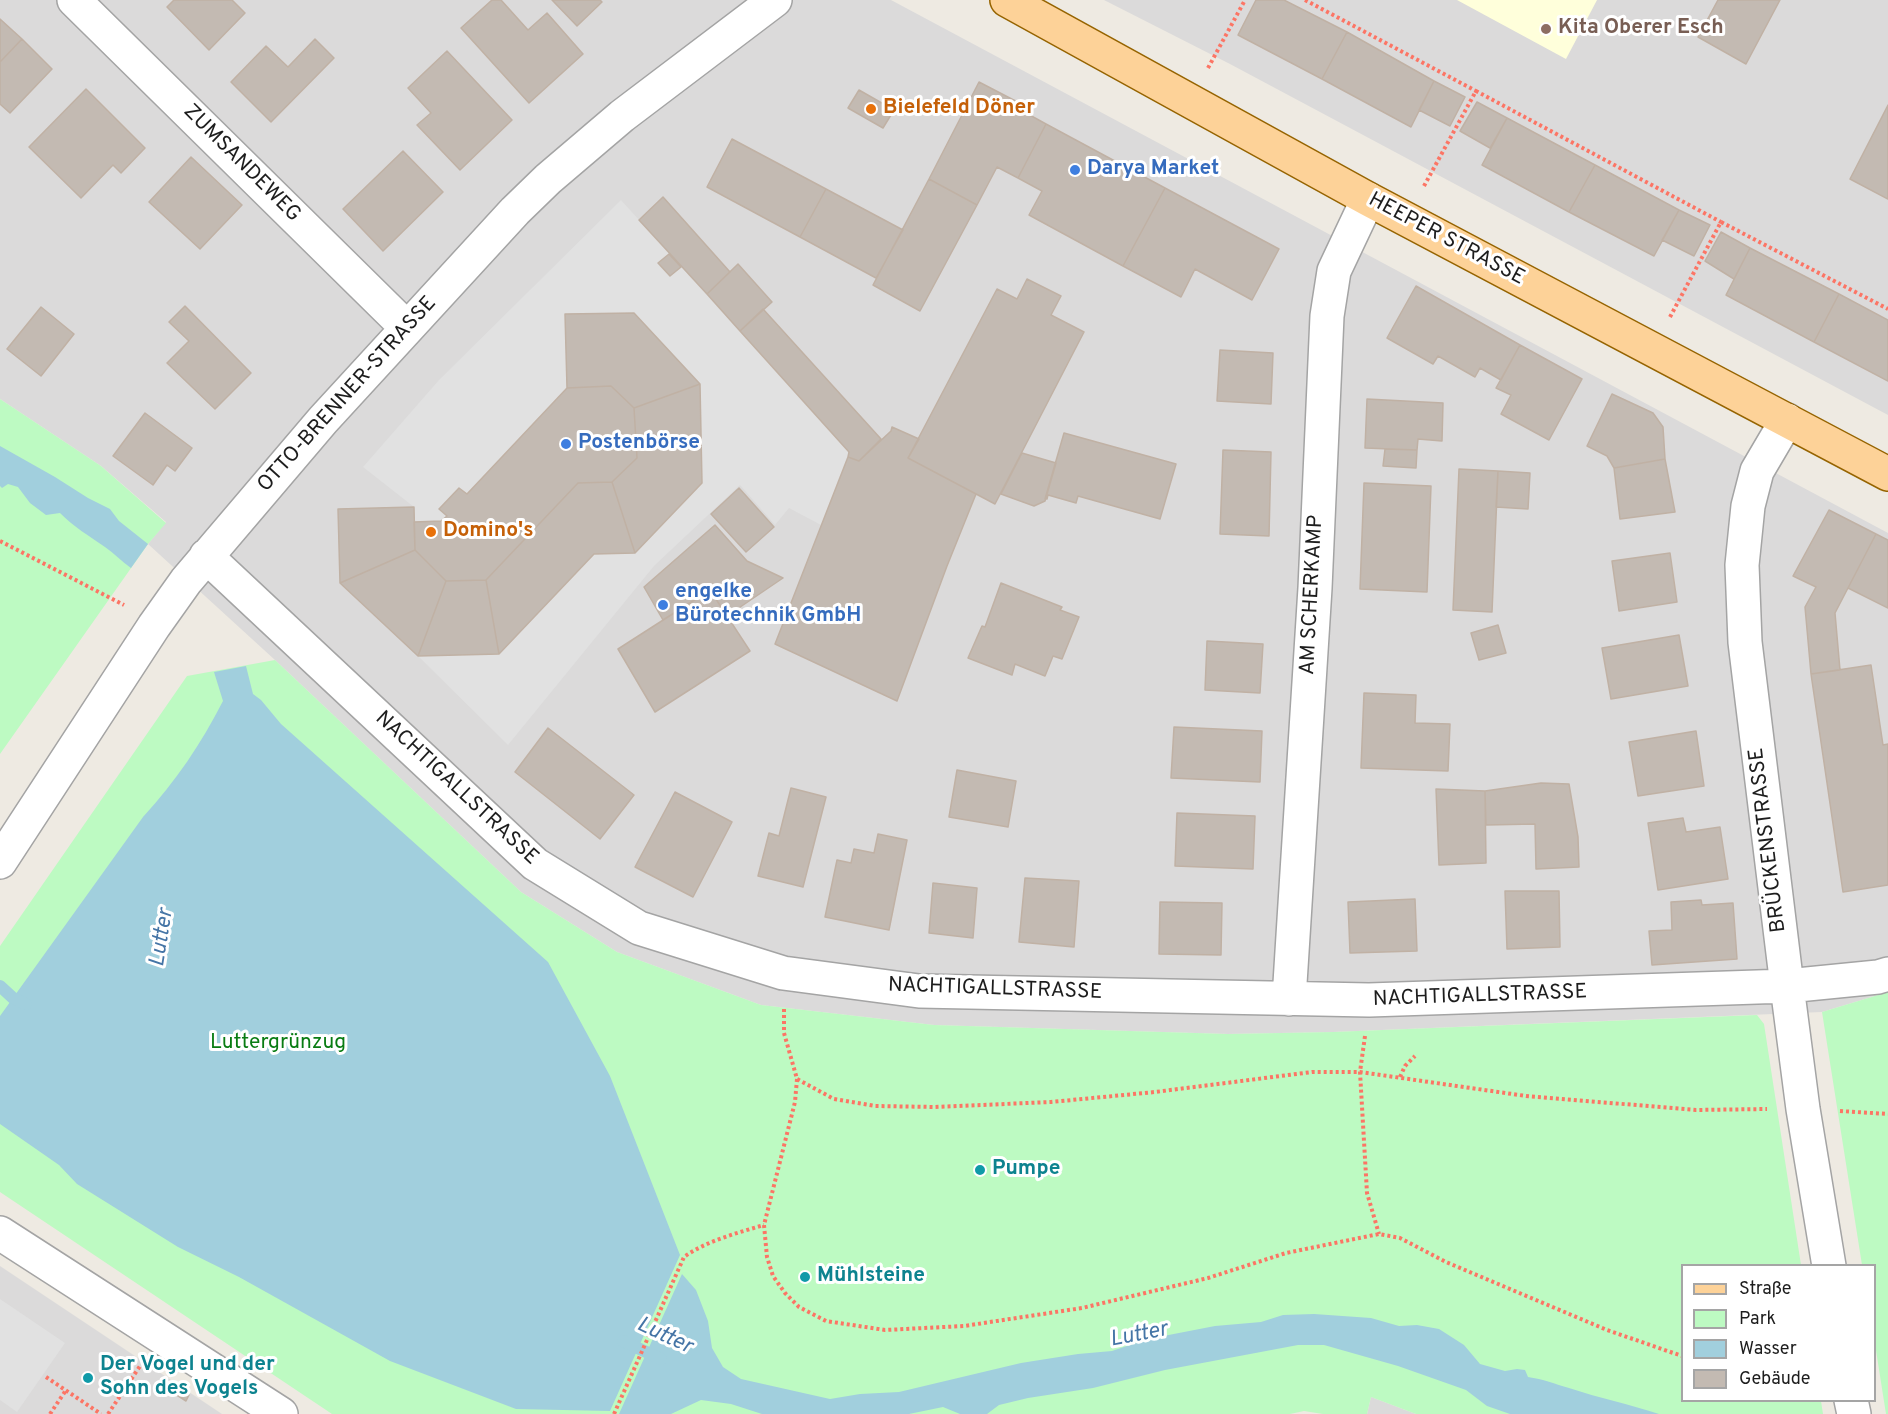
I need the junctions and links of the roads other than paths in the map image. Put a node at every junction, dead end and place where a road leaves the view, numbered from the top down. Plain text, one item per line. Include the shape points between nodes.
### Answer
1 (74, 0) edge
2 (775, 0) edge
3 (1007, 0) edge
4 (1368, 199) junction
5 (408, 328) junction
6 (1786, 420) junction
7 (1888, 474) edge
8 (206, 556) junction
9 (0, 862) edge
10 (1888, 974) edge
11 (1787, 986) junction
12 (1289, 999) junction
13 (0, 1233) edge
14 (1829, 1264) edge
15 (281, 1414) edge

1 - 5 street, ZUMSANDEWEG
2 - 5 street, OTTO-BRENNER-STRASSE via 622,116 548,178
3 - 4 main road, HEEPER STRASSE
4 - 6 main road, HEEPER STRASSE
4 - 12 street, AM SCHERKAMP via 1334,271 1327,316 1315,588
5 - 8 street, OTTO-BRENNER-STRASSE
6 - 7 main road, HEEPER STRASSE
6 - 11 street, BRÜCKENSTRASSE via 1757,471 1748,506 1742,566 1745,642
8 - 9 street, OTTO-BRENNER-STRASSE via 153,626
8 - 12 street, NACHTIGALLSTRASSE via 535,864 639,928 783,973 919,990
10 - 11 street, NACHTIGALLSTRASSE
11 - 12 street, NACHTIGALLSTRASSE via 1369,1000
11 - 14 street, BRÜCKENSTRASSE
13 - 15 street

